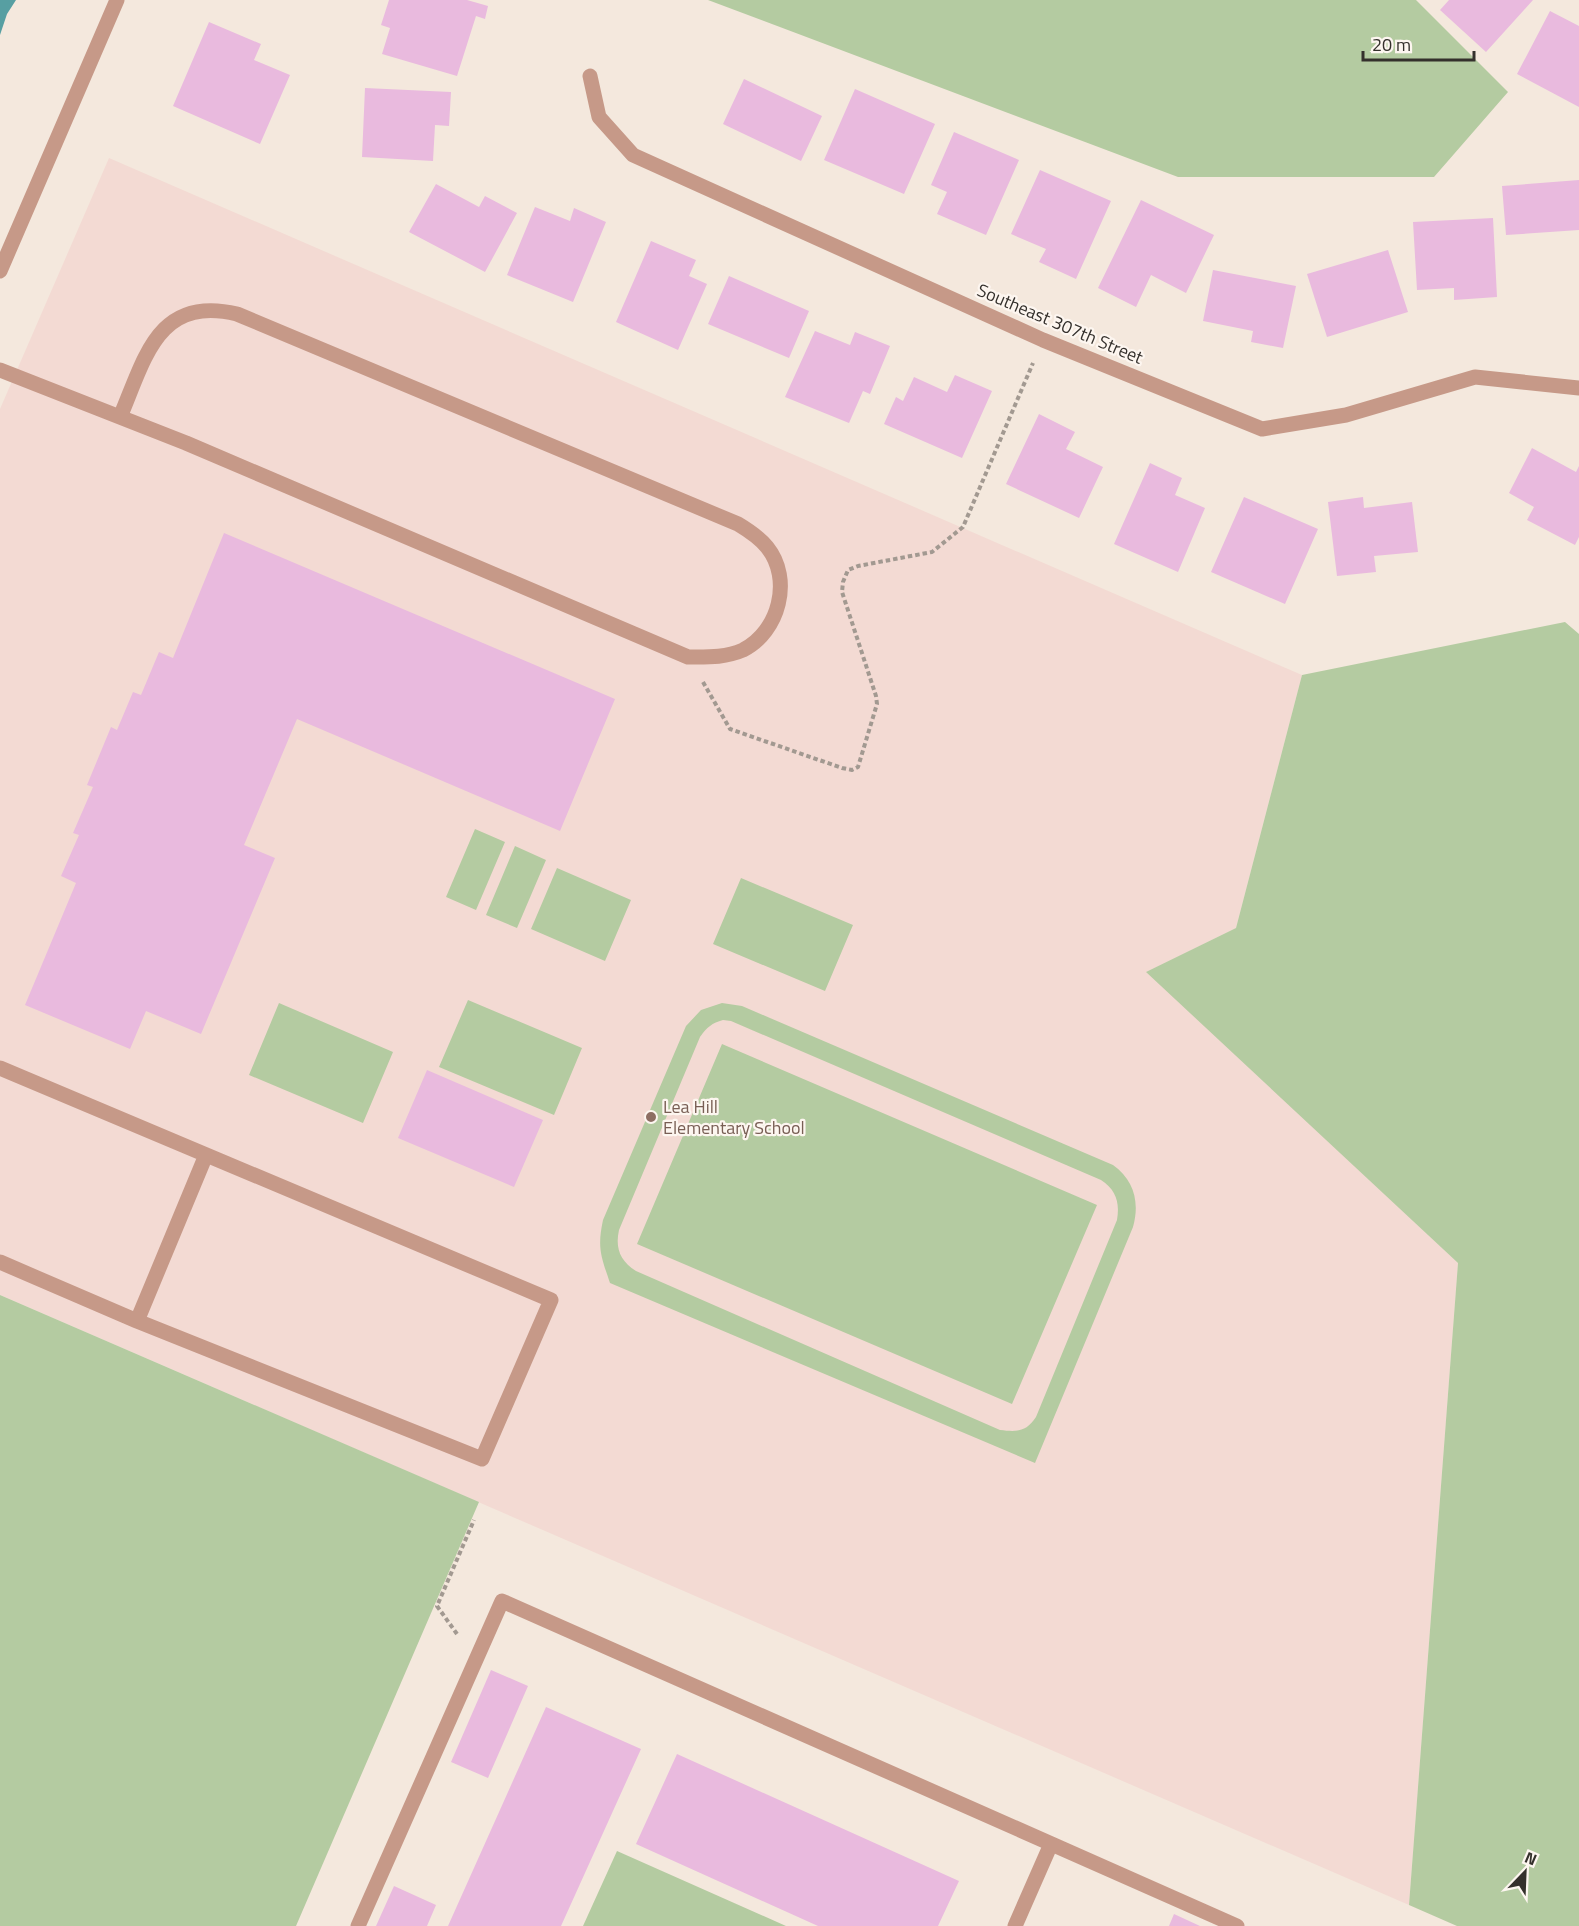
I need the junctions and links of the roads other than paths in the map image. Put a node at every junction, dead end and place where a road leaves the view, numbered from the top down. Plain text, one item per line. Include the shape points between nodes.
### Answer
1 (117, 0) edge
2 (590, 76) dead end
3 (0, 271) edge
4 (0, 370) edge
5 (1579, 388) edge
6 (120, 417) junction
7 (0, 1068) edge
8 (206, 1155) junction
9 (0, 1262) edge
10 (137, 1321) junction
11 (1051, 1844) junction
12 (358, 1926) edge
13 (1015, 1926) edge
14 (1237, 1926) edge

1 - 3 street
2 - 5 street, Southeast 307th Street via 599,117 633,155 1043,340 1262,429 1346,415 1475,377
4 - 6 street
6 - 6 street via 688,657 725,656 743,649 760,638 779,604 779,575 768,548 738,524 248,319 218,310 180,317 164,329 152,344
7 - 8 street
8 - 10 street
8 - 10 street via 551,1300 482,1460
9 - 10 street
11 - 12 street via 502,1600
11 - 13 street
11 - 14 street

